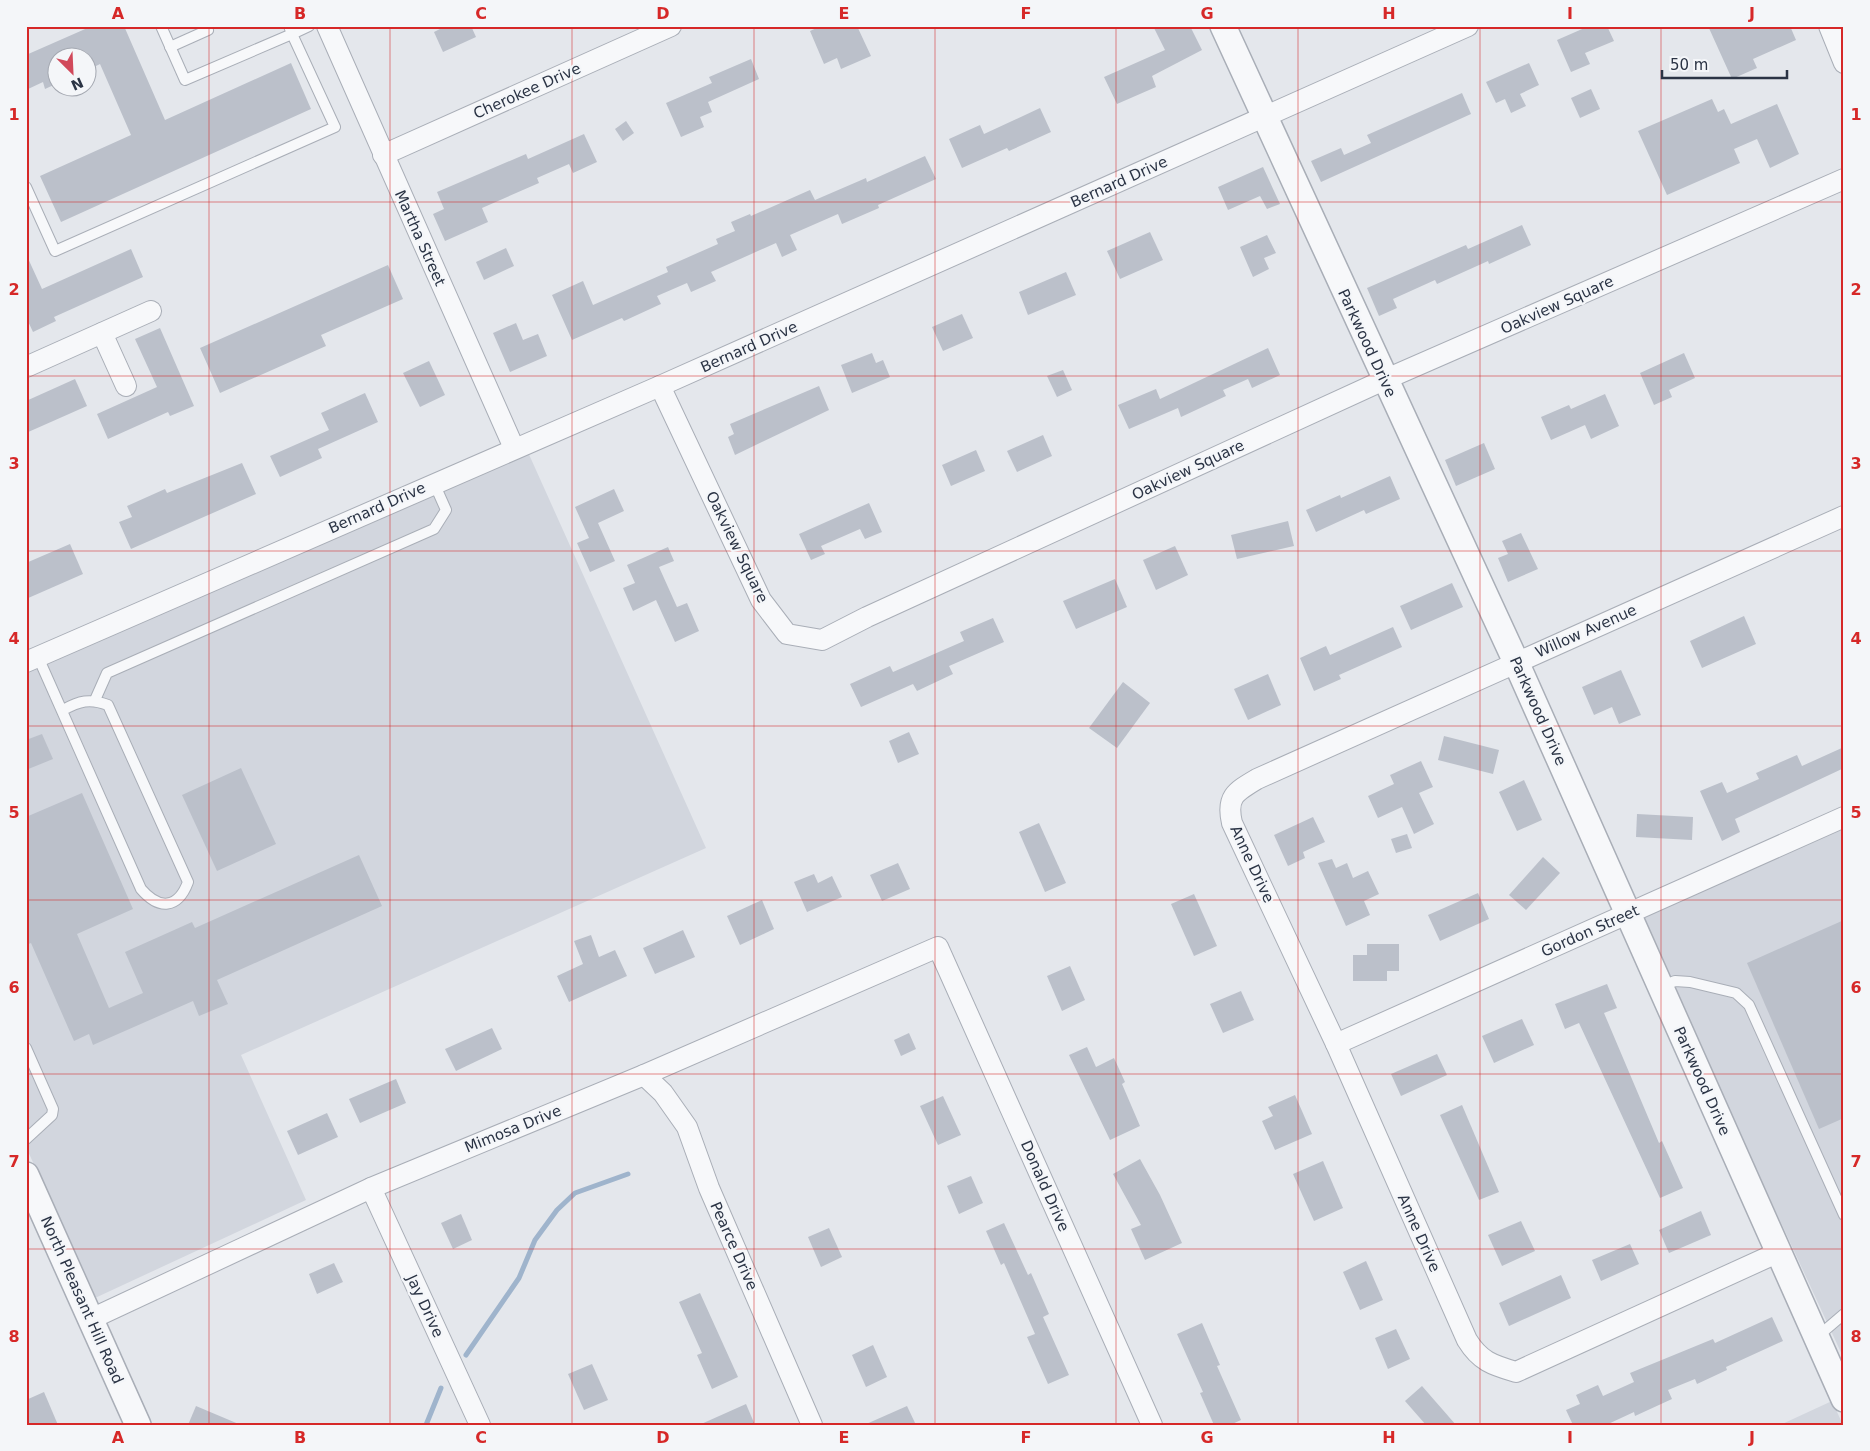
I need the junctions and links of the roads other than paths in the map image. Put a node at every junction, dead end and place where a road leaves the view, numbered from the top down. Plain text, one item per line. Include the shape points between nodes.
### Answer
1 (161, 26) edge
2 (207, 26) edge
3 (309, 26) edge
4 (327, 26) edge
5 (671, 26) edge
6 (1222, 26) edge
7 (1468, 26) edge
8 (1829, 26) edge
9 (290, 30) edge
10 (170, 47) junction
11 (1844, 64) edge
12 (1264, 117) junction
13 (383, 155) junction
14 (1844, 179) edge
15 (26, 187) edge
16 (152, 311) dead end
17 (102, 333) junction
18 (26, 367) edge
19 (1384, 380) junction
20 (126, 386) dead end
21 (660, 386) junction
22 (514, 448) junction
23 (434, 483) junction
24 (1844, 516) edge
25 (32, 659) edge
26 (1516, 662) junction
27 (95, 700) junction
28 (62, 710) junction
29 (1229, 808) joint
30 (1844, 818) edge
31 (1628, 914) junction
32 (938, 947) joint
33 (1660, 987) junction
34 (1336, 1044) junction
35 (26, 1048) edge
36 (644, 1075) junction
37 (26, 1139) edge
38 (26, 1175) edge
39 (371, 1188) junction
40 (1844, 1215) edge
41 (1778, 1252) junction
42 (1844, 1314) edge
43 (91, 1319) junction
44 (1816, 1337) junction
45 (1844, 1399) edge
46 (138, 1425) edge
47 (480, 1425) edge
48 (812, 1425) edge
49 (1152, 1425) edge

1 - 10 lane
2 - 10 lane via 208,30
3 - 9 lane
4 - 13 street, Martha Street
5 - 13 street, Cherokee Drive
6 - 12 street, Parkwood Drive
7 - 12 street, Bernard Drive
8 - 11 street
9 - 10 lane via 185,80
9 - 15 lane via 335,126 56,251
12 - 19 street, Parkwood Drive
12 - 21 street, Bernard Drive
13 - 22 street, Martha Street
14 - 19 street, Oakview Square
16 - 17 street
17 - 18 street
17 - 20 street
19 - 21 street, Oakview Square via 885,608 822,640 787,634 761,600
19 - 26 street, Parkwood Drive
21 - 22 street, Bernard Drive
22 - 23 street, Bernard Drive
23 - 25 street, Bernard Drive
23 - 27 lane via 446,510 434,529 107,673
24 - 26 street, Willow Avenue
25 - 28 lane
26 - 29 street, Willow Avenue via 1257,780 1242,788
26 - 31 street, Parkwood Drive
27 - 28 lane via 79,701
27 - 28 lane via 108,705 188,882 184,893 174,901 160,904 151,900 142,889
29 - 34 street, Anne Drive via 1232,823
30 - 31 street, Gordon Street
31 - 33 street, Parkwood Drive
31 - 34 street, Gordon Street
32 - 36 street, Mimosa Drive
32 - 49 street, Donald Drive
33 - 40 lane via 1675,981 1690,982 1736,993 1749,1006
33 - 41 street, Parkwood Drive
34 - 41 street, Anne Drive via 1467,1340 1477,1355 1495,1366 1516,1372 1531,1366
35 - 37 lane via 53,1109 52,1115
36 - 39 street, Mimosa Drive
36 - 48 street, Pearce Drive via 663,1093 687,1127 708,1188
38 - 43 street, North Pleasant Hill Road
39 - 43 street, Mimosa Drive
39 - 47 street, Jay Drive
41 - 44 street, Parkwood Drive
42 - 44 lane
43 - 46 street, North Pleasant Hill Road
44 - 45 street, Parkwood Drive

